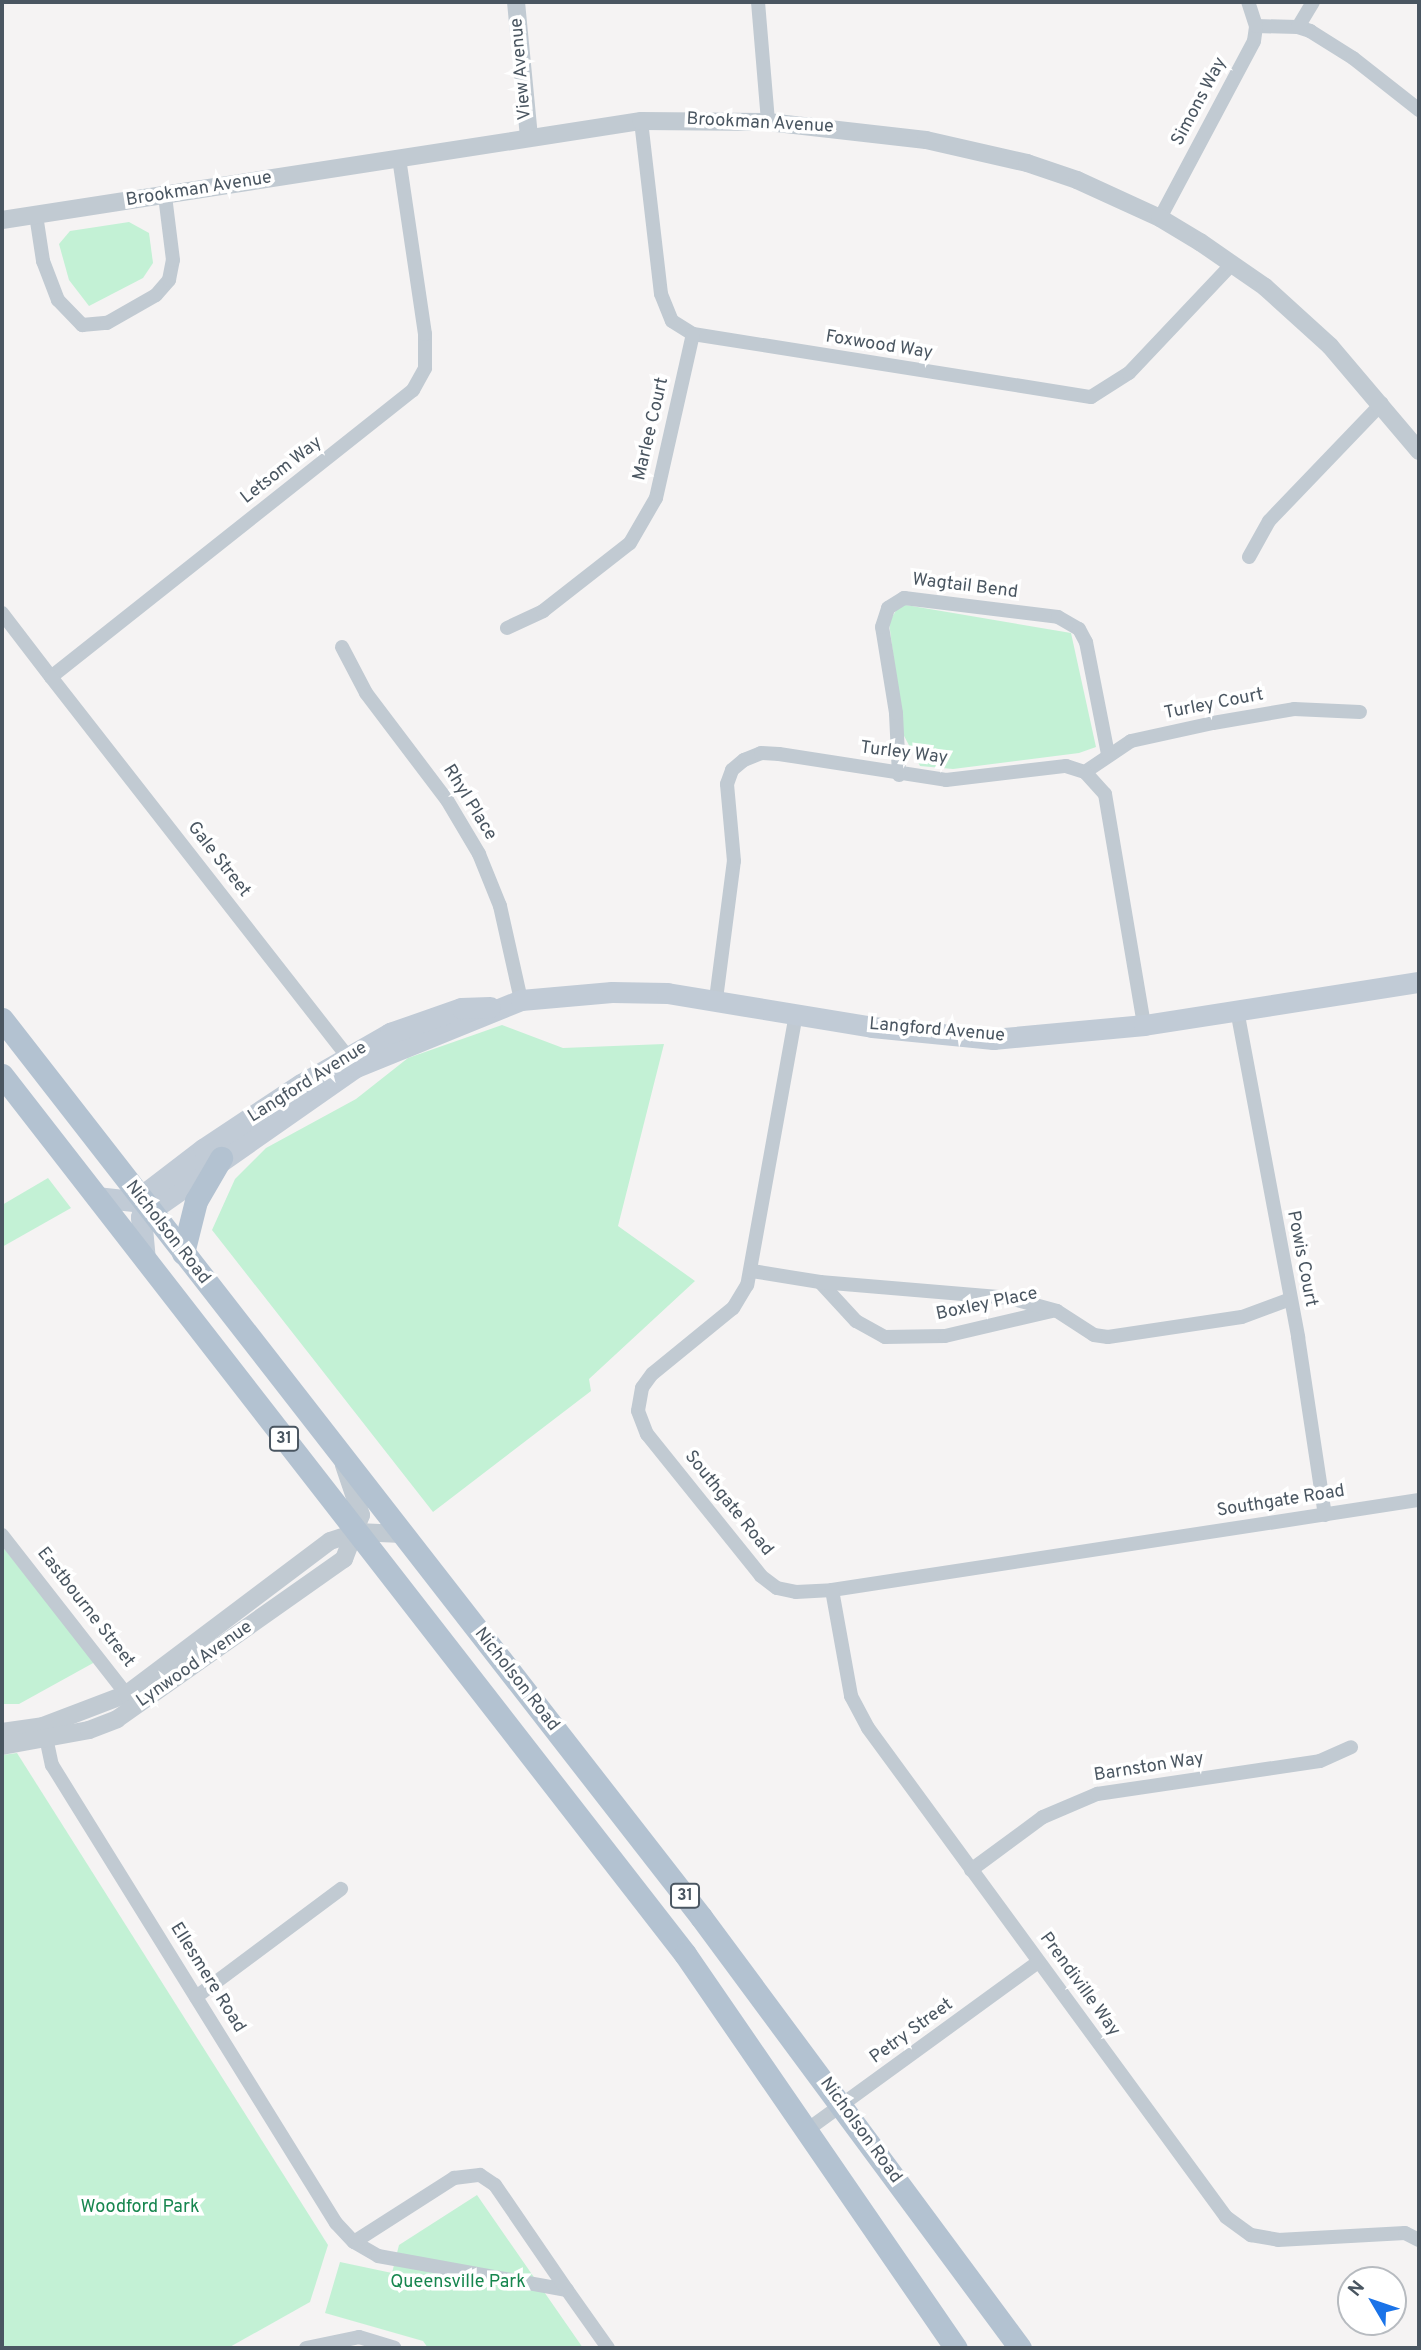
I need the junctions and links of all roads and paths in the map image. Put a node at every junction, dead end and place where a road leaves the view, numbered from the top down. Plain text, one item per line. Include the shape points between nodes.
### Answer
1 (516, 2) edge
2 (758, 2) edge
3 (1248, 2) edge
4 (1314, 2) edge
5 (1256, 26) junction
6 (1298, 27) junction
7 (1419, 110) edge
8 (641, 121) junction
9 (768, 122) junction
10 (529, 136) junction
11 (399, 158) junction
12 (165, 196) junction
13 (36, 215) junction
14 (1160, 218) junction
15 (2, 220) edge
16 (1232, 264) junction
17 (692, 334) junction
18 (1382, 403) junction
19 (1419, 452) edge
20 (1249, 557) dead end
21 (2, 613) edge
22 (507, 628) dead end
23 (342, 647) dead end
24 (51, 677) junction
25 (1360, 712) dead end
26 (1108, 754) junction
27 (1085, 772) junction
28 (899, 775) junction
29 (1419, 982) edge
30 (716, 999) junction
31 (521, 1000) junction
32 (1237, 1010) junction
33 (796, 1014) junction
34 (2, 1019) edge
35 (1144, 1025) junction
36 (352, 1061) junction
37 (2, 1075) edge
38 (221, 1158) junction
39 (96, 1197) junction
40 (145, 1204) junction
41 (183, 1253) junction
42 (145, 1260) junction
43 (752, 1271) junction
44 (820, 1282) junction
45 (1288, 1300) junction
46 (1057, 1311) junction
47 (339, 1452) junction
48 (1419, 1500) edge
49 (1325, 1515) junction
50 (357, 1531) junction
51 (402, 1534) junction
52 (2, 1535) edge
53 (832, 1590) junction
54 (132, 1701) junction
55 (2, 1732) edge
56 (45, 1733) junction
57 (2, 1746) edge
58 (1351, 1747) dead end
59 (971, 1870) junction
60 (341, 1889) dead end
61 (1038, 1962) junction
62 (196, 1997) junction
63 (842, 2106) junction
64 (807, 2130) junction
65 (1419, 2240) edge
66 (354, 2242) junction
67 (567, 2290) junction
68 (306, 2348) edge
69 (394, 2348) edge
70 (608, 2348) edge
71 (956, 2348) edge
72 (1020, 2348) edge

1 - 10 street, View Avenue
2 - 9 street
3 - 5 street
4 - 6 street
5 - 6 street
5 - 14 street, Simons Way via 1254,41
6 - 7 street via 1353,58
8 - 9 street, Brookman Avenue
8 - 10 street, Brookman Avenue
8 - 17 street via 661,294 672,321
9 - 14 street, Brookman Avenue via 885,133 979,150 1077,180
10 - 11 street, Brookman Avenue
11 - 12 street, Brookman Avenue
11 - 24 street, Letsom Way via 425,334 425,368 413,390
12 - 13 street, Brookman Avenue
12 - 13 street via 173,260 169,280 156,295 107,323 82,325 58,300 43,261
13 - 15 street, Brookman Avenue
14 - 16 street, Brookman Avenue
16 - 17 street, Foxwood Way via 1129,373 1091,397
16 - 18 street, Brookman Avenue via 1303,321
17 - 22 street, Marlee Court via 656,498 630,543 543,611
18 - 19 street, Brookman Avenue
18 - 20 street via 1269,521
21 - 24 street
23 - 31 street, Rhyl Place via 366,693 447,800 479,854 500,906
24 - 36 street, Gale Street
25 - 26 street, Turley Court via 1294,709 1131,741
26 - 27 street, Turley Court
26 - 28 street, Wagtail Bend via 1086,642 1079,629 1058,617 904,598 888,608 882,627
27 - 28 street, Turley Way via 1066,766 946,780
27 - 35 street via 1105,794
28 - 30 street, Turley Way via 761,753 732,770 726,798 734,861
29 - 32 main road, Langford Avenue
30 - 31 main road, Langford Avenue via 612,992
30 - 33 main road, Langford Avenue
31 - 36 main road, Langford Avenue via 461,1008 428,1019
32 - 35 main road, Langford Avenue
32 - 45 street, Powis Court
33 - 35 main road, Langford Avenue via 993,1039
33 - 43 street, Southgate Road via 751,1252
34 - 40 main road, Nicholson Road / 31
36 - 38 main road, Langford Avenue
36 - 40 main road, Langford Avenue via 193,1157 148,1191
37 - 39 main road, Nicholson Road / 31
38 - 40 main road, Langford Avenue via 160,1204
38 - 41 main road via 196,1201
39 - 40 main road, Langford Avenue
39 - 42 main road, Nicholson Road / 31
40 - 41 main road, Nicholson Road / 31
40 - 42 main road via 141,1217
41 - 47 main road, Nicholson Road / 31
42 - 50 main road, Nicholson Road / 31
43 - 44 street, Boxley Place
43 - 53 street, Southgate Road via 733,1308 652,1374 642,1388 638,1411 647,1434 761,1576 777,1588 796,1592
44 - 46 street, Boxley Place via 932,1295 1010,1298
44 - 46 street, Boxley Place via 856,1321 885,1337 944,1336
45 - 46 street, Boxley Place via 1242,1317 1108,1337 1094,1335
45 - 49 street, Powis Court
47 - 50 street via 361,1515
47 - 51 main road, Nicholson Road / 31
48 - 49 street, Southgate Road
49 - 53 street, Southgate Road
50 - 51 street
50 - 54 street, Lynwood Avenue via 344,1559
50 - 64 main road, Nicholson Road / 31 via 685,1954
51 - 63 main road, Nicholson Road / 31
52 - 54 street, Eastbourne Street
53 - 59 street, Prendiville Way via 851,1696 868,1728
54 - 56 street, Lynwood Avenue via 89,1730
55 - 56 street, Lynwood Avenue
56 - 57 street, Lynwood Avenue
56 - 62 street, Ellesmere Road via 52,1765
58 - 59 street, Barnston Way via 1320,1761 1097,1794 1043,1817
59 - 61 street, Prendiville Way
60 - 62 street
61 - 63 street, Petry Street
61 - 65 street, Prendiville Way via 1234,2223 1251,2235 1278,2240 1405,2233
62 - 66 street, Ellesmere Road via 336,2223
63 - 64 street, Petry Street
63 - 72 main road, Nicholson Road / 31
64 - 71 main road, Nicholson Road / 31
66 - 67 street, Ellesmere Road via 377,2256
66 - 67 street via 454,2178 480,2175 495,2185
67 - 70 street
68 - 69 street via 359,2337

